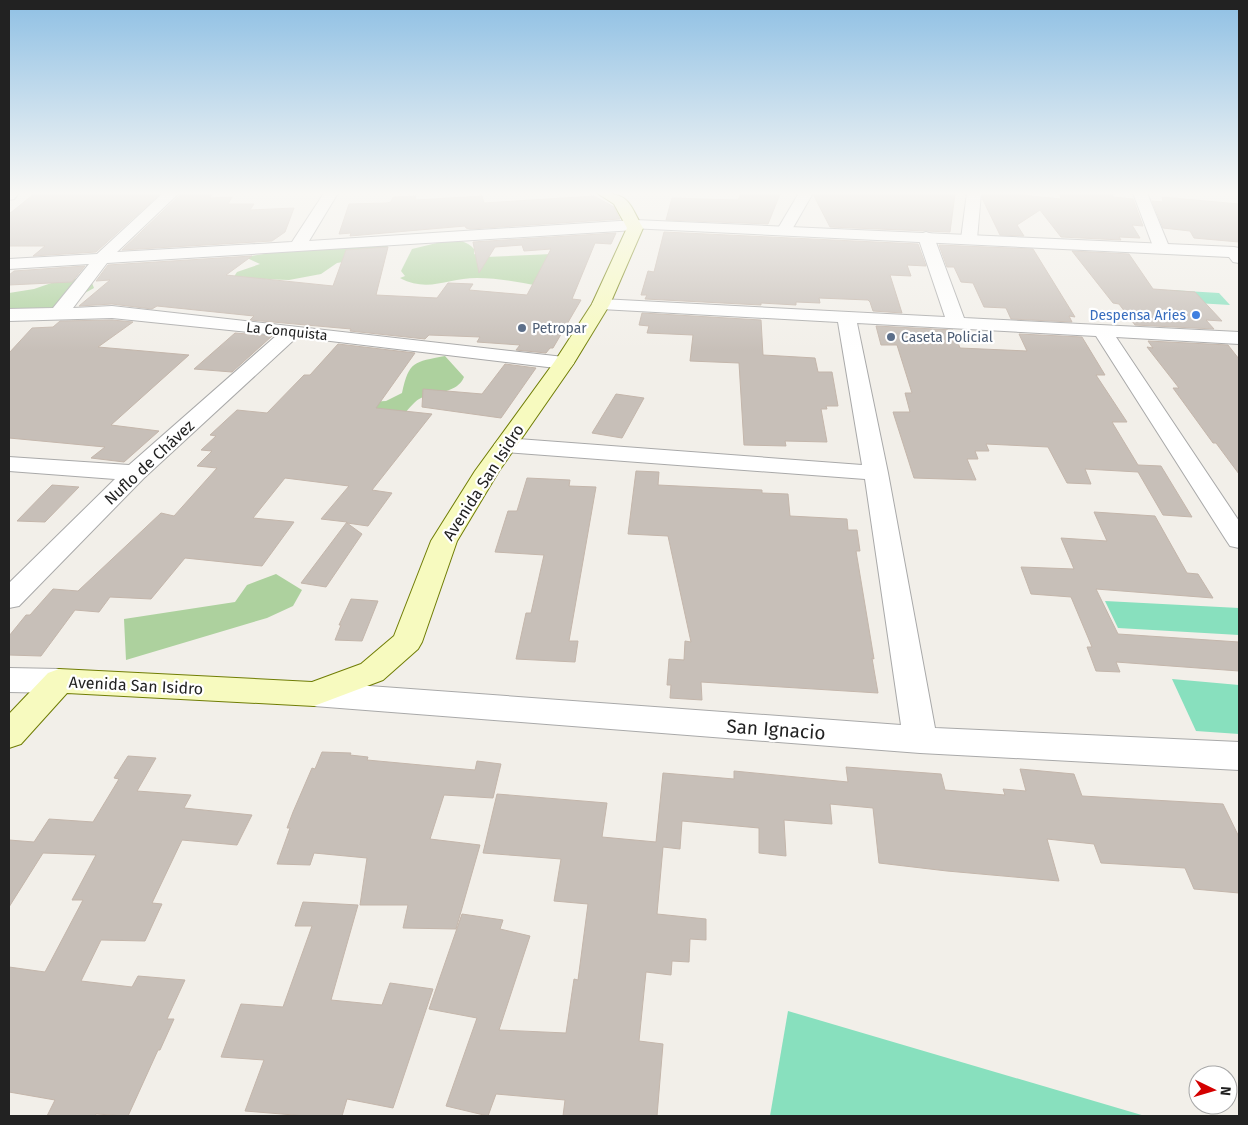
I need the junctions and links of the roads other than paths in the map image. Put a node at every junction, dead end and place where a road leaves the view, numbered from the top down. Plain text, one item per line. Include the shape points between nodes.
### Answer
1 (116, 246) edge
2 (290, 246) edge
3 (626, 246) edge
4 (929, 246) edge
5 (1101, 246) edge
6 (1161, 246) edge
7 (1162, 249) junction
8 (1238, 254) edge
9 (103, 257) junction
10 (9, 264) edge
11 (601, 304) junction
12 (60, 312) junction
13 (9, 315) edge
14 (846, 317) junction
15 (957, 323) junction
16 (293, 331) junction
17 (1102, 331) junction
18 (1239, 338) edge
19 (564, 363) junction
20 (506, 445) junction
21 (9, 464) edge
22 (134, 473) junction
23 (876, 473) junction
24 (1239, 540) edge
25 (9, 599) edge
26 (9, 680) edge
27 (59, 681) junction
28 (314, 694) junction
29 (9, 735) edge
30 (920, 740) junction
31 (1239, 756) edge

1 - 9 street
2 - 9 street
3 - 11 main road, Avenida San Isidro
4 - 15 street
5 - 7 street
6 - 7 street
7 - 8 street
9 - 10 street
9 - 12 street
11 - 14 street
11 - 19 main road, Avenida San Isidro
12 - 13 street, La Conquista
12 - 16 street, La Conquista via 112,312
14 - 15 street
14 - 23 street
15 - 17 street
16 - 19 street, La Conquista
16 - 22 street, Nuflo de Chávez
17 - 18 street
17 - 24 street
19 - 20 main road, Avenida San Isidro
20 - 23 street
20 - 28 main road, Avenida San Isidro via 444,541 408,642 372,672
21 - 22 street
22 - 25 street, Nuflo de Chávez
23 - 30 street
26 - 27 street
27 - 28 main road, Avenida San Isidro
27 - 29 main road, Avenida San Isidro
28 - 30 street, San Ignacio
30 - 31 street, San Ignacio

